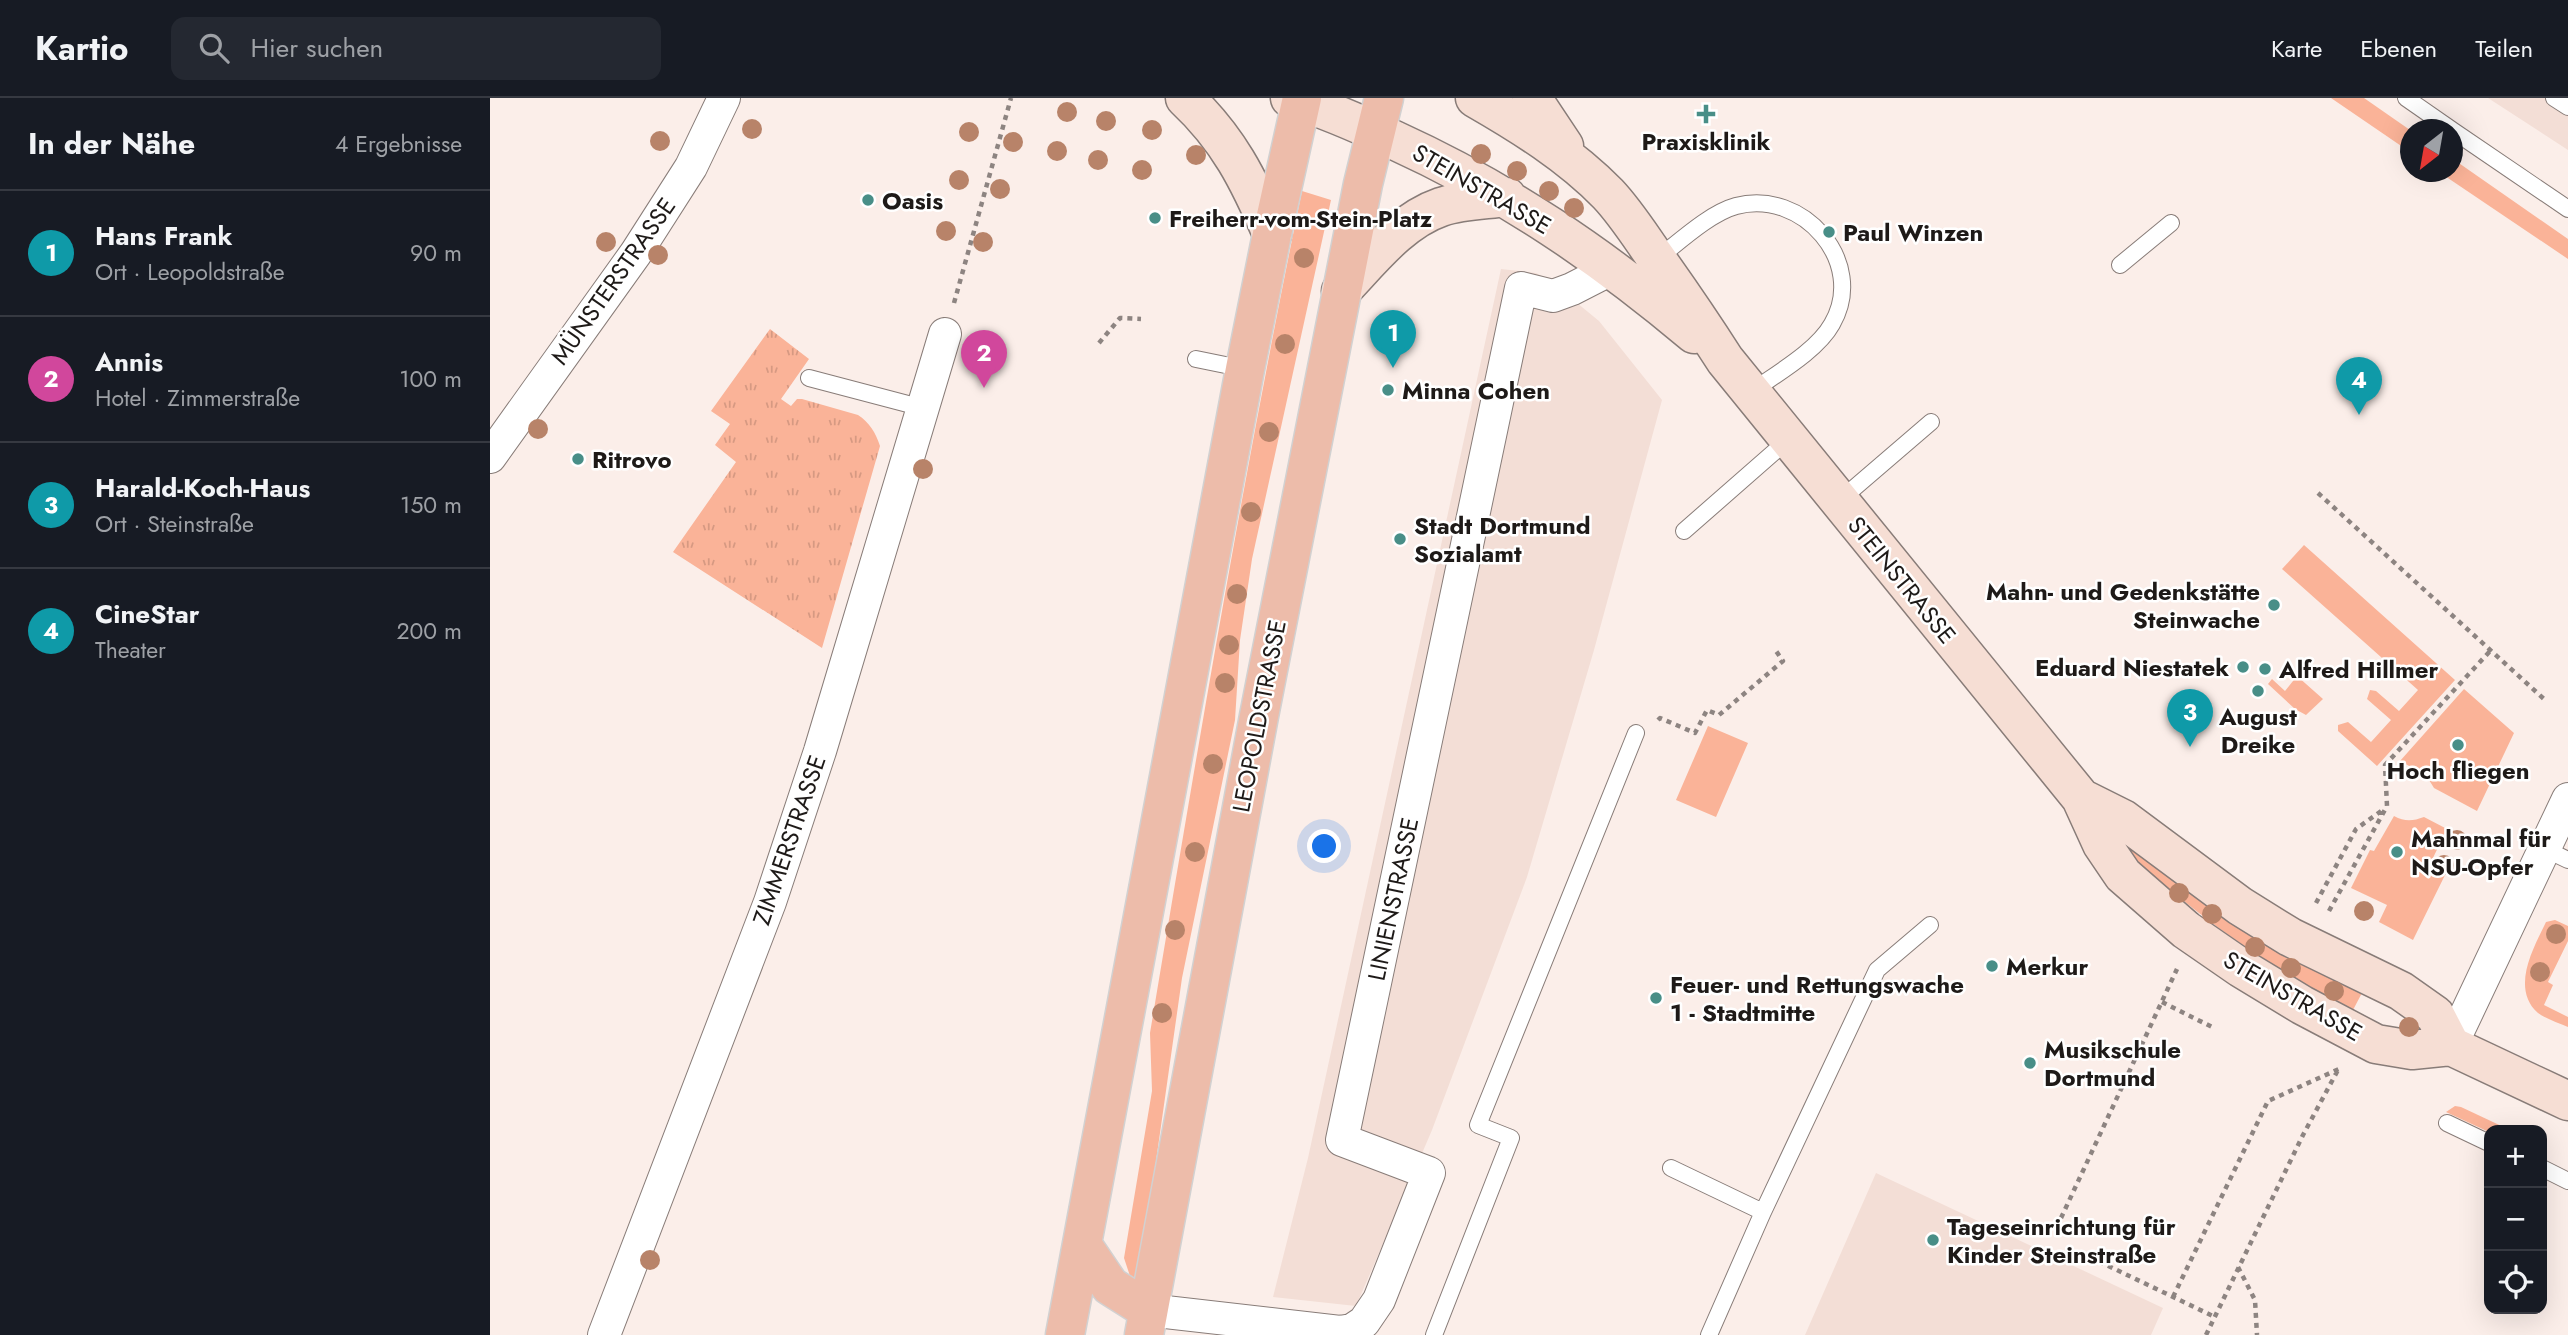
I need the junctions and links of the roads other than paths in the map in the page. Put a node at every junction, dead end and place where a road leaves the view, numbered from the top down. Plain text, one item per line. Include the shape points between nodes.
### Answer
1 (724, 98) edge
2 (1185, 98) edge
3 (1475, 98) edge
4 (1532, 98) edge
5 (2406, 98) edge
6 (2554, 98) edge
7 (1298, 99) edge
8 (2568, 107) edge
9 (1379, 114) edge
10 (2436, 119) edge
11 (2463, 137) edge
12 (1577, 165) junction
13 (1507, 197) junction
14 (2568, 209) edge
15 (2171, 223) dead end
16 (1272, 234) junction
17 (1657, 259) junction
18 (2120, 265) dead end
19 (1613, 268) junction
20 (1341, 291) junction
21 (945, 334) road end
22 (1196, 359) dead end
23 (1725, 360) junction
24 (1245, 369) junction
25 (809, 378) dead end
26 (1751, 392) junction
27 (923, 408) junction
28 (1931, 422) dead end
29 (1789, 439) junction
30 (490, 457) edge
31 (1839, 501) junction
32 (1684, 531) dead end
33 (1636, 733) road end
34 (2081, 799) junction
35 (2567, 804) edge
36 (2556, 854) edge
37 (1930, 925) dead end
38 (2451, 1046) junction
39 (2568, 1101) edge
40 (2447, 1123) dead end
41 (2484, 1141) edge
42 (1671, 1168) dead end
43 (2547, 1170) edge
44 (2568, 1181) edge
45 (1763, 1212) junction
46 (1083, 1246) junction
47 (1146, 1322) edge
48 (1357, 1332) edge
49 (604, 1335) edge
50 (1065, 1335) edge
51 (1434, 1335) edge
52 (1709, 1335) edge

1 - 30 street, MÜNSTERSTRASSE via 691,167 636,253
2 - 16 main road via 1242,168
3 - 12 main road, STEINSTRASSE
4 - 12 main road
5 - 10 lane
6 - 8 lane
7 - 9 main road, STEINSTRASSE
7 - 16 main road
9 - 13 main road, STEINSTRASSE via 1458,170
9 - 20 main road, LEOPOLDSTRASSE
11 - 14 lane
12 - 17 main road, STEINSTRASSE via 1608,195
13 - 19 main road, STEINSTRASSE
13 - 20 main road via 1428,213 1395,236
15 - 18 lane
16 - 24 main road
17 - 23 main road, STEINSTRASSE
17 - 26 lane via 1720,213 1754,203 1779,205 1801,216 1829,243 1841,271 1842,288 1833,323 1822,338
19 - 23 main road, STEINSTRASSE
19 - 48 street, LINIENSTRASSE via 1553,296 1521,288 1342,1140 1429,1173 1378,1300
20 - 47 main road, LEOPOLDSTRASSE via 1214,1007
21 - 27 street, ZIMMERSTRASSE
22 - 24 lane
23 - 26 main road, STEINSTRASSE
24 - 46 main road
25 - 27 lane
26 - 29 main road, STEINSTRASSE
27 - 49 street, ZIMMERSTRASSE via 770,902
28 - 31 lane
29 - 31 main road, STEINSTRASSE
29 - 32 lane
31 - 34 main road, STEINSTRASSE
33 - 51 lane via 1478,1125 1511,1138
34 - 38 main road, STEINSTRASSE via 2123,819 2220,893 2290,937 2401,991 2435,1016
34 - 38 main road, STEINSTRASSE via 2102,845 2123,875 2186,930 2241,968 2376,1044 2412,1050
35 - 36 street
36 - 38 street
37 - 45 lane via 1877,970
38 - 39 main road
40 - 41 lane
42 - 45 lane
43 - 44 lane
45 - 52 lane
46 - 47 main road via 1110,1286
46 - 50 main road
47 - 48 street, LINIENSTRASSE

